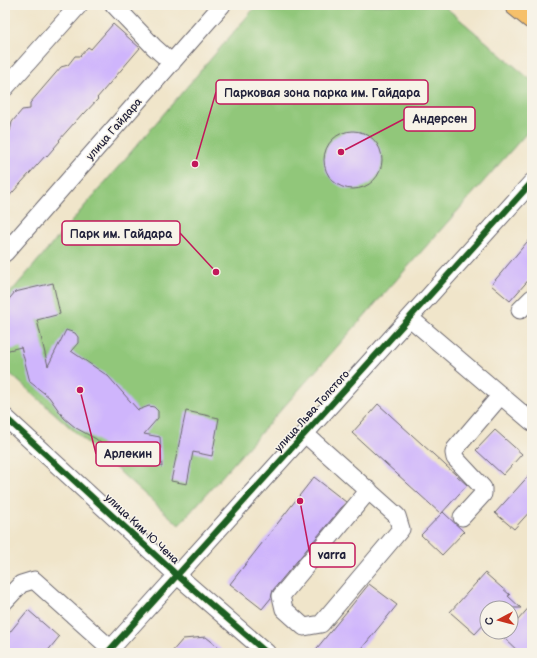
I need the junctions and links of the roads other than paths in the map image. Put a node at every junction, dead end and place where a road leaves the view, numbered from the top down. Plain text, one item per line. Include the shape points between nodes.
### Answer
1 (78, 5) edge
2 (114, 5) edge
3 (222, 5) edge
4 (516, 5) edge
5 (532, 18) edge
6 (172, 63) junction
7 (5, 88) edge
8 (532, 182) edge
9 (5, 253) edge
10 (532, 298) edge
11 (520, 310) dead end
12 (410, 318) junction
13 (501, 395) junction
14 (5, 417) edge
15 (532, 422) edge
16 (305, 434) junction
17 (368, 490) junction
18 (462, 517) dead end
19 (178, 576) junction
20 (5, 602) edge
21 (109, 651) edge
22 (267, 653) edge

1 - 7 street
2 - 6 street
3 - 6 street, улица Гайдара
4 - 5 main road
6 - 9 street, улица Гайдара
8 - 12 street, улица Льва Толстого
10 - 11 street
12 - 13 street
12 - 16 street, улица Льва Толстого
13 - 15 street
13 - 18 street via 455,449 455,458 483,488 483,494
14 - 19 street, улица Ким Ю Чена
16 - 17 street
16 - 19 street, улица Льва Толстого
17 - 17 street via 397,516 401,529 321,624 304,627 284,609 281,596
19 - 21 street, улица Льва Толстого
19 - 22 street, улица Ким Ю Чена
20 - 21 street via 21,584 34,580

